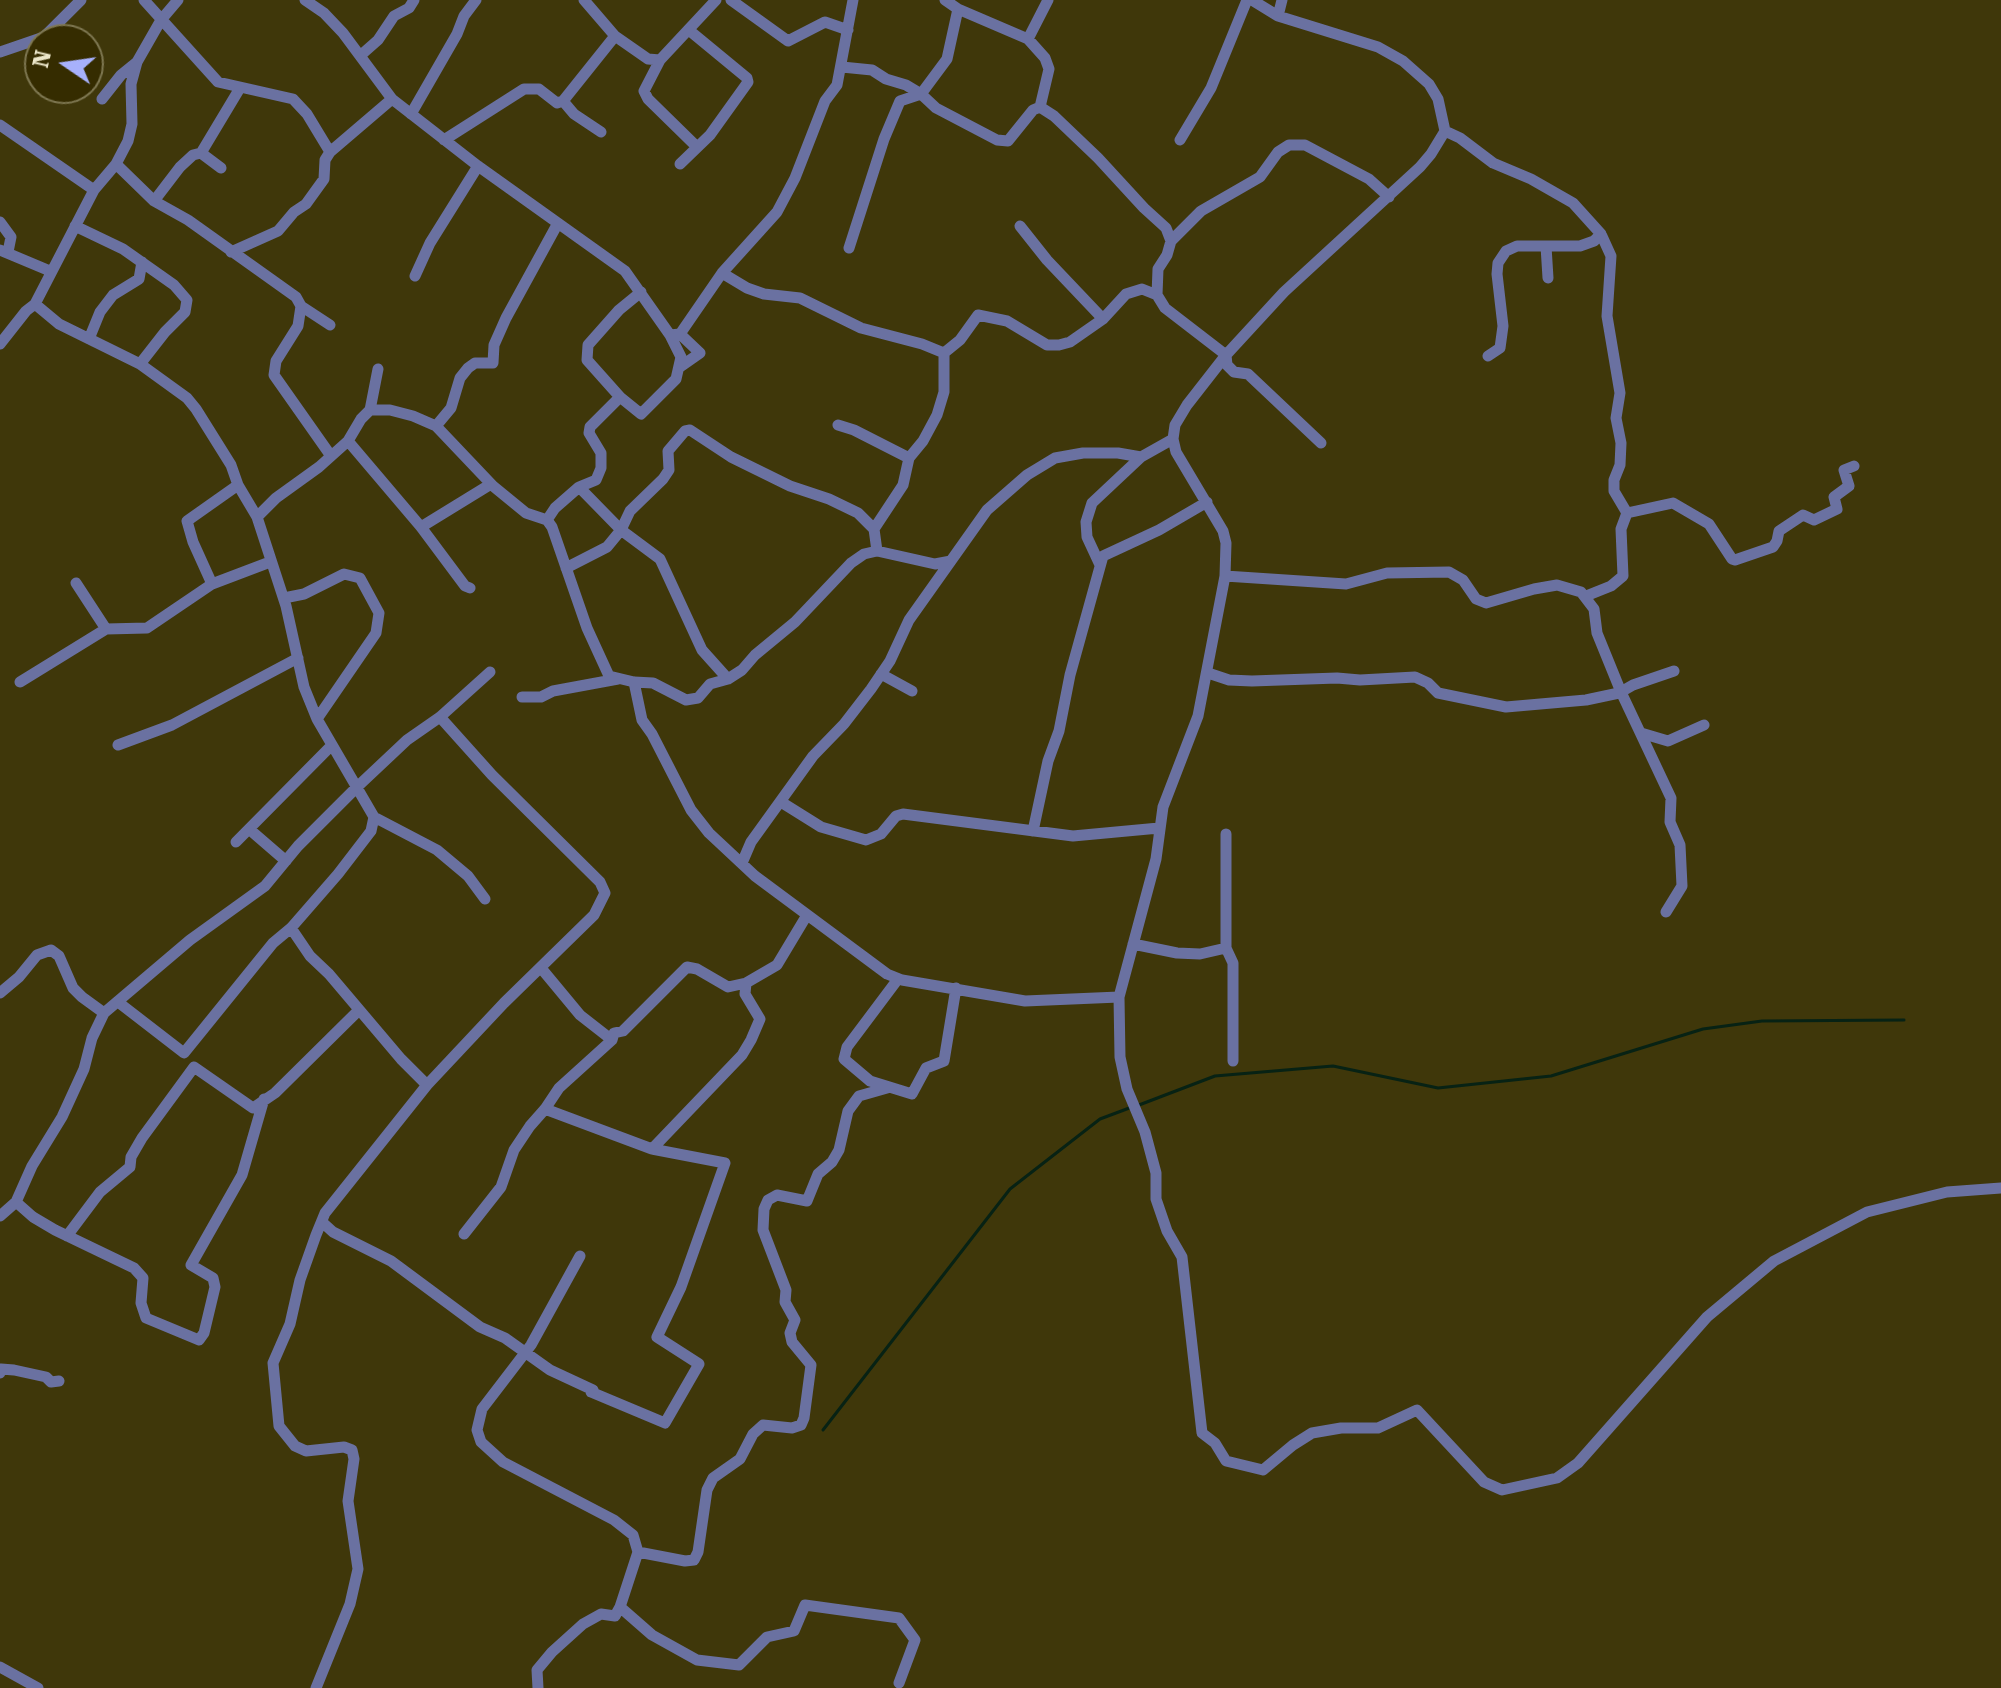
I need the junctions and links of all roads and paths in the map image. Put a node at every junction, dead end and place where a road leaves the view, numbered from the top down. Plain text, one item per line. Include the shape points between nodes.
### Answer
1 (81, 0) edge
2 (144, 0) edge
3 (178, 0) edge
4 (305, 0) edge
5 (414, 0) edge
6 (476, 0) edge
7 (584, 0) edge
8 (716, 0) edge
9 (731, 0) edge
10 (853, 0) edge
11 (945, 0) edge
12 (1048, 0) edge
13 (1250, 0) edge
14 (1282, 0) edge
15 (958, 9) junction
16 (1278, 16) junction
17 (161, 20) junction
18 (848, 30) junction
19 (690, 31) junction
20 (615, 36) junction
21 (1028, 39) junction
22 (0, 52) edge
23 (361, 55) junction
24 (660, 60) junction
25 (137, 62) junction
26 (842, 67) junction
27 (240, 88) junction
28 (921, 94) junction
29 (104, 96) edge
30 (392, 99) junction
31 (563, 101) junction
32 (1040, 107) junction
33 (411, 114) junction
34 (0, 125) edge
35 (1445, 131) junction
36 (601, 132) dead end
37 (444, 140) junction
38 (1180, 140) dead end
39 (697, 147) junction
40 (330, 152) junction
41 (201, 153) junction
42 (116, 164) junction
43 (680, 164) dead end
44 (478, 166) junction
45 (221, 168) dead end
46 (94, 190) junction
47 (1389, 197) junction
48 (154, 201) junction
49 (0, 222) edge
50 (558, 223) junction
51 (75, 226) junction
52 (1020, 226) dead end
53 (1601, 234) junction
54 (1171, 241) junction
55 (1546, 246) junction
56 (849, 248) dead end
57 (4, 251) edge
58 (231, 252) junction
59 (142, 262) junction
60 (50, 271) junction
61 (722, 273) junction
62 (415, 276) dead end
63 (1548, 278) dead end
64 (641, 292) junction
65 (1157, 295) junction
66 (35, 304) junction
67 (301, 306) junction
68 (1103, 319) junction
69 (330, 325) dead end
70 (675, 334) junction
71 (89, 339) junction
72 (0, 344) edge
73 (944, 353) junction
74 (1226, 355) junction
75 (1488, 356) dead end
76 (140, 364) junction
77 (680, 367) junction
78 (378, 369) dead end
79 (620, 397) junction
80 (370, 410) junction
81 (838, 425) dead end
82 (436, 426) junction
83 (1173, 439) junction
84 (348, 441) junction
85 (1321, 443) dead end
86 (331, 456) junction
87 (1141, 457) junction
88 (909, 458) junction
89 (1854, 466) dead end
90 (491, 484) junction
91 (238, 485) junction
92 (579, 487) junction
93 (1207, 502) junction
94 (1627, 513) junction
95 (257, 517) junction
96 (547, 520) junction
97 (421, 527) junction
98 (874, 529) junction
99 (621, 530) junction
100 (877, 551) junction
101 (951, 561) junction
102 (270, 562) junction
103 (1100, 565) junction
104 (566, 568) junction
105 (1225, 576) junction
106 (76, 583) dead end
107 (212, 584) junction
108 (470, 588) dead end
109 (1586, 596) junction
110 (284, 598) junction
111 (106, 629) junction
112 (298, 658) junction
113 (1674, 671) dead end
114 (490, 672) dead end
115 (1208, 673) junction
116 (881, 674) junction
117 (618, 679) junction
118 (728, 679) junction
119 (20, 682) dead end
120 (634, 682) junction
121 (912, 691) dead end
122 (1621, 692) junction
123 (522, 697) dead end
124 (440, 717) junction
125 (317, 719) junction
126 (1704, 725) dead end
127 (1641, 733) junction
128 (118, 745) dead end
129 (332, 745) junction
130 (356, 788) junction
131 (791, 790) junction
132 (781, 802) junction
133 (796, 809) junction
134 (378, 821) junction
135 (1159, 828) junction
136 (249, 829) junction
137 (1033, 831) junction
138 (1226, 834) dead end
139 (236, 842) dead end
140 (286, 861) junction
141 (742, 863) junction
142 (485, 899) dead end
143 (1666, 912) dead end
144 (807, 915) junction
145 (291, 928) junction
146 (1133, 944) junction
147 (1226, 948) junction
148 (541, 968) junction
149 (898, 979) junction
150 (746, 983) junction
151 (956, 988) junction
152 (0, 993) edge
153 (1119, 997) junction
154 (118, 1002) junction
155 (359, 1010) junction
156 (104, 1013) junction
157 (612, 1040) junction
158 (1233, 1061) dead end
159 (427, 1085) junction
160 (887, 1088) junction
161 (264, 1099) junction
162 (545, 1109) junction
163 (652, 1149) junction
164 (2001, 1188) edge
165 (16, 1202) junction
166 (0, 1216) edge
167 (322, 1222) junction
168 (333, 1232) junction
169 (464, 1234) dead end
170 (316, 1235) junction
171 (67, 1236) junction
172 (580, 1256) dead end
173 (524, 1352) junction
174 (0, 1371) edge
175 (59, 1381) dead end
176 (638, 1552) junction
177 (620, 1607) junction
178 (0, 1667) edge
179 (899, 1683) dead end
180 (38, 1688) edge
181 (316, 1688) edge
182 (538, 1688) edge

1 - 22 street via 44,37
2 - 17 street
3 - 17 street
4 - 23 street via 324,13
5 - 23 street
6 - 33 street
7 - 20 street
8 - 19 street
9 - 18 street via 788,41 825,22
10 - 18 street
11 - 15 street
12 - 21 street
13 - 16 street
13 - 38 street via 1211,88
14 - 16 street
15 - 21 street
15 - 28 street via 947,59
16 - 35 street via 1378,47 1403,61 1438,99
17 - 25 street
17 - 27 street via 210,76
18 - 26 street
19 - 24 street
19 - 39 street via 748,82
20 - 24 street via 648,59
20 - 31 street
21 - 32 street via 1049,69
23 - 30 street
24 - 39 street via 645,96
25 - 29 street
25 - 42 street via 130,132
26 - 28 street via 872,70
26 - 61 street via 777,212
27 - 40 street via 293,99
27 - 41 street
28 - 32 street via 936,108 997,140 1012,138
28 - 56 street via 900,101
30 - 33 street
30 - 40 street
31 - 36 street
31 - 37 street via 557,103 539,89 524,89
32 - 54 street via 1098,158 1166,228
33 - 37 street
34 - 46 street
35 - 47 street via 1431,154
35 - 53 street via 1493,163 1573,203
37 - 44 street
39 - 43 street
40 - 58 street via 324,179 306,204 278,231
41 - 45 street
41 - 48 street via 180,167
42 - 46 street
42 - 48 street
44 - 50 street
44 - 62 street
46 - 51 street
47 - 54 street via 1369,179 1296,144 1278,152 1260,177 1201,211
47 - 74 street via 1284,292
48 - 58 street
49 - 57 street via 11,237
50 - 64 street via 625,271
50 - 82 street via 506,318 494,345 493,363 468,368 451,408
51 - 59 street
51 - 60 street
52 - 68 street
53 - 55 street via 1580,246
53 - 94 street via 1611,256 1607,316 1620,393 1620,465 1614,491
54 - 65 street via 1158,269
55 - 63 street
55 - 75 street via 1517,246 1498,263 1503,326 1500,348
57 - 60 street
58 - 67 street via 296,297
59 - 71 street via 139,279 113,295
59 - 76 street via 187,300 185,312
60 - 66 street
61 - 70 street
61 - 73 street via 755,291 800,298 861,328
64 - 70 street
64 - 79 street via 588,345 587,360
65 - 68 street via 1142,289 1126,294
65 - 74 street via 1165,308
66 - 71 street
66 - 72 street
67 - 69 street
67 - 86 street via 298,326 276,361 274,375
68 - 73 street via 1070,342 1047,345 1007,321 978,315
70 - 77 street
70 - 77 street via 700,353
71 - 76 street
73 - 88 street via 944,392 937,415
74 - 83 street via 1187,405
74 - 85 street via 1234,372 1248,374
76 - 91 street via 196,409
77 - 79 street via 676,379 641,414
78 - 80 street
79 - 92 street via 590,427 601,468 596,480
80 - 82 street via 390,410
80 - 84 street
81 - 88 street
82 - 90 street
83 - 87 street
83 - 93 street
84 - 86 street
84 - 97 street
86 - 95 street
87 - 101 street via 1083,453 1055,458 987,510
87 - 103 street via 1092,503 1087,537
88 - 98 street via 903,485
89 - 94 street via 1844,470 1849,486 1834,497 1837,509 1814,520 1803,515 1779,531 1773,547 1735,560 1709,524 1673,503
90 - 96 street via 526,513
90 - 97 street
91 - 95 street
91 - 107 street via 187,521
92 - 96 street
92 - 99 street
93 - 103 street via 1107,552
93 - 105 street via 1226,543
94 - 109 street via 1621,529 1623,576
95 - 102 street
96 - 104 street
97 - 108 street
98 - 99 street via 858,513 731,457 690,430 668,451 669,470 630,511
98 - 100 street
99 - 104 street via 607,547
99 - 118 street via 660,559 702,650
100 - 101 street via 935,564
100 - 118 street via 851,563 795,622
101 - 116 street via 909,620
102 - 107 street
102 - 110 street
103 - 137 street
104 - 117 street via 609,676
105 - 109 street via 1346,584 1387,573 1449,572 1486,603 1557,585
105 - 115 street
106 - 111 street
107 - 111 street via 147,628
109 - 122 street
110 - 112 street
110 - 125 street via 344,574 360,578 379,613 376,633
111 - 119 street
112 - 125 street
112 - 128 street via 172,725
113 - 122 street
114 - 124 street
115 - 122 street via 1252,681 1415,677 1438,693 1506,707
115 - 135 street
116 - 121 street
116 - 131 street
117 - 120 street
117 - 123 street
118 - 120 street via 686,700 653,683
120 - 141 street via 642,720 691,810
122 - 127 street
124 - 130 street
124 - 148 street via 604,888 594,915
125 - 129 street
126 - 127 street via 1668,741
127 - 143 street via 1671,798 1670,822 1680,845 1682,886
129 - 130 street
129 - 136 street
130 - 134 street
130 - 140 street
131 - 132 street
131 - 133 street
132 - 133 street
132 - 141 street
133 - 137 street via 821,827 866,840 903,814
134 - 142 street via 437,850
134 - 145 street
135 - 137 street via 1073,836
135 - 146 street
136 - 139 street
136 - 140 street
138 - 147 street
140 - 154 street via 255,895 190,940
141 - 144 street
144 - 149 street
144 - 150 street via 777,965
145 - 154 street via 184,1053
145 - 155 street
146 - 147 street via 1200,954
146 - 153 street
147 - 158 street via 1233,963
148 - 157 street via 580,1015
148 - 159 street
149 - 151 street
149 - 160 street via 844,1054 870,1081
150 - 157 street via 728,987 687,967
150 - 163 street via 745,994 760,1019 751,1040
151 - 153 street via 1025,1001
151 - 160 street via 944,1061 926,1068 912,1094
152 - 156 street via 37,955 51,950 73,988
153 - 164 street via 1120,1057 1127,1089 1156,1173 1156,1199 1182,1257 1202,1433 1226,1461 1263,1470 1312,1433 1378,1428 1417,1410 1484,1482 1502,1490 1557,1478 1578,1463 1707,1317 1774,1261 1867,1212 1945,1192
154 - 156 street
155 - 159 street
155 - 161 street
156 - 165 street via 75,1092
157 - 162 street via 559,1088
159 - 167 street
160 - 176 street via 859,1096 848,1111 839,1150 818,1174 807,1201 777,1195 764,1209 766,1244 795,1320 792,1342 811,1365 804,1418 798,1428 763,1425 740,1459 713,1478 694,1560
161 - 171 street via 253,1108 194,1067 142,1138 130,1167 100,1192
161 - 171 street via 242,1175 191,1265 213,1278 215,1287 199,1340 146,1318 143,1278 134,1268
162 - 163 street
162 - 169 street via 514,1150 501,1187
163 - 173 street via 725,1163 681,1287 657,1337 699,1364 665,1423 591,1392
165 - 166 street
165 - 171 street
167 - 168 street
167 - 170 street
168 - 170 street
168 - 173 street via 391,1261 480,1327
170 - 181 street via 273,1363 279,1426 295,1446 306,1451 344,1447 352,1450 354,1459 348,1501 358,1569 350,1604
172 - 173 street
173 - 176 street via 482,1409 477,1430 481,1442 503,1462 614,1520 633,1535
174 - 175 street
176 - 177 street
177 - 179 street via 652,1635 697,1660 739,1665 767,1637 794,1631 805,1605 899,1618 915,1640
177 - 182 street via 615,1616 601,1614 583,1624 552,1652 537,1670
178 - 180 street

